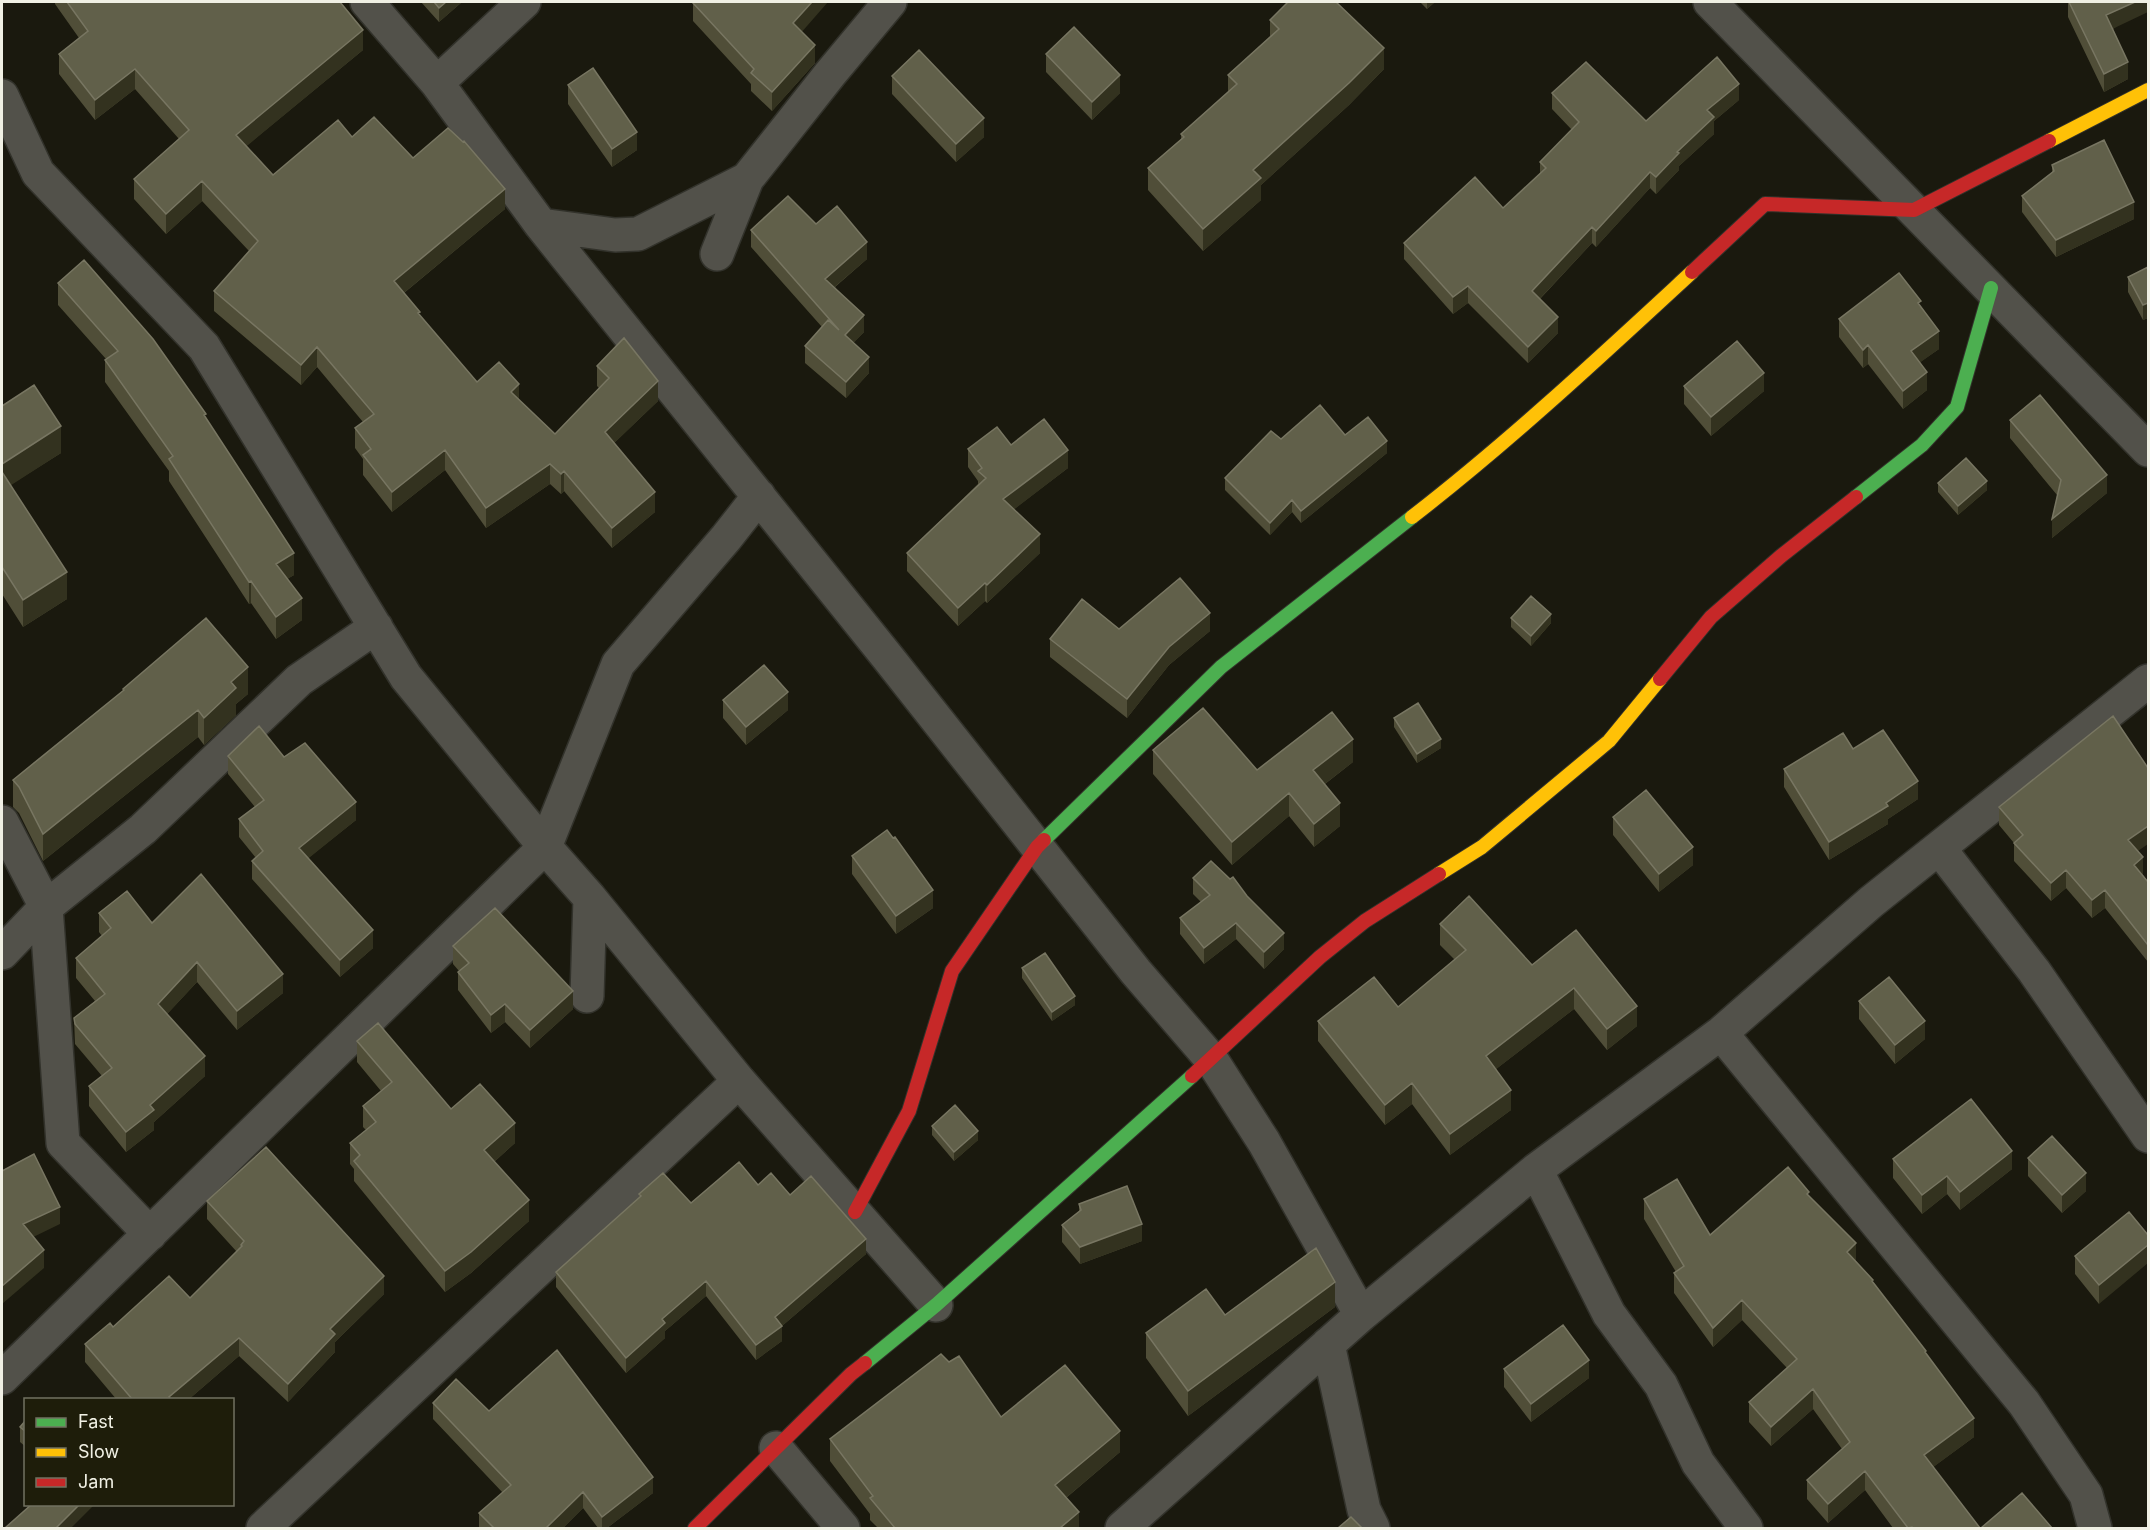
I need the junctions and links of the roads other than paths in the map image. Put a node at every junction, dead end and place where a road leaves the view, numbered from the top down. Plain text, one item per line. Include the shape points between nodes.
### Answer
1 (367, 2) edge
2 (524, 2) edge
3 (890, 2) edge
4 (1710, 2) edge
5 (437, 83) junction
6 (2148, 90) edge
7 (2, 96) edge
8 (747, 179) junction
9 (1914, 210) junction
10 (541, 225) junction
11 (717, 254) dead end
12 (1991, 288) junction
13 (2148, 450) edge
14 (759, 496) junction
15 (376, 627) junction
16 (2148, 681) edge
17 (2, 822) edge
18 (545, 847) junction
19 (1038, 847) junction
20 (1939, 848) junction
21 (590, 898) junction
22 (46, 907) junction
23 (2, 953) edge
24 (587, 996) dead end
25 (1721, 1033) junction
26 (1211, 1059) junction
27 (739, 1081) junction
28 (2148, 1136) edge
29 (1536, 1170) junction
30 (855, 1212) junction
31 (150, 1234) junction
32 (936, 1305) junction
33 (1360, 1315) junction
34 (1328, 1344) junction
35 (2, 1378) edge
36 (776, 1448) junction
37 (263, 1528) edge
38 (695, 1528) edge
39 (843, 1528) edge
40 (1122, 1528) edge
41 (1372, 1528) edge
42 (1746, 1528) edge
43 (2095, 1528) edge

1 - 5 street
2 - 5 street
3 - 8 street
4 - 9 street
5 - 10 street
6 - 9 street
7 - 15 street via 38,173 204,347
8 - 10 street via 638,234 615,235
8 - 11 street
9 - 12 street
9 - 19 street via 1765,204 1574,381 1457,482 1221,667
10 - 14 street
12 - 13 street
12 - 26 street via 1957,407 1922,445 1781,556 1711,617 1609,741 1482,847 1356,928
14 - 18 street via 618,664
14 - 19 street
15 - 18 street via 406,677
15 - 22 street via 299,680 143,829
16 - 20 street
17 - 22 street
18 - 21 street
18 - 31 street
19 - 26 street via 1136,972
19 - 30 street via 952,971 909,1111
20 - 25 street
20 - 28 street via 2034,971
21 - 24 street
21 - 27 street
22 - 23 street
22 - 31 street via 63,1143
25 - 29 street
25 - 43 street via 2024,1403 2086,1495
26 - 32 street
26 - 33 street via 1264,1142
27 - 30 street
27 - 37 street
29 - 33 street
29 - 42 street via 1609,1314 1661,1385 1698,1463
30 - 32 street
31 - 35 street
32 - 36 street via 851,1374
33 - 34 street
34 - 40 street
34 - 41 street via 1364,1510
36 - 38 street
36 - 39 street

